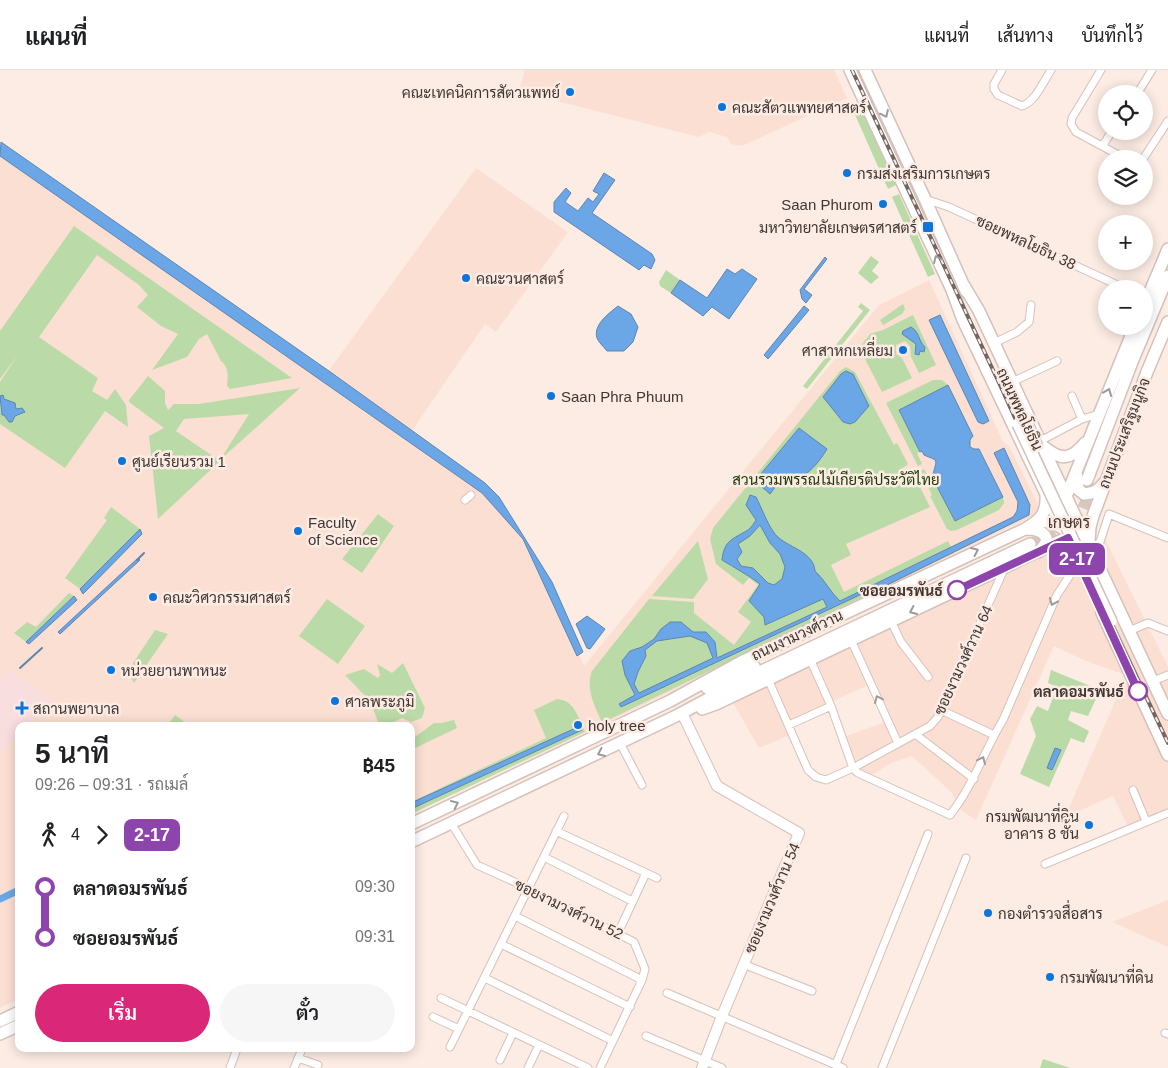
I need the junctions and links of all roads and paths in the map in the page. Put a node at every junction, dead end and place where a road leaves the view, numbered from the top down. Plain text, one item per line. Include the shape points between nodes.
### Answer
1 (850, 70) edge
2 (865, 70) edge
3 (1002, 70) edge
4 (1051, 70) edge
5 (1101, 70) edge
6 (1152, 70) edge
7 (1143, 85) edge
8 (1168, 120) edge
9 (1107, 140) edge
10 (1103, 146) junction
11 (1110, 150) edge
12 (1149, 150) edge
13 (925, 199) junction
14 (1168, 249) edge
15 (1168, 276) edge
16 (1107, 280) edge
17 (963, 284) junction
18 (1153, 285) edge
19 (952, 290) junction
20 (1168, 295) edge
21 (1031, 305) dead end
22 (1168, 322) edge
23 (1131, 335) edge
24 (994, 343) junction
25 (1057, 361) dead end
26 (1012, 382) junction
27 (1072, 396) dead end
28 (1099, 414) junction
29 (1082, 419) junction
30 (1022, 423) junction
31 (1090, 437) junction
32 (1041, 444) junction
33 (1026, 455) junction
34 (1076, 471) junction
35 (1108, 477) junction
36 (1066, 496) junction
37 (1101, 497) junction
38 (1047, 500) junction
39 (1096, 509) junction
40 (1070, 511) junction
41 (1038, 521) junction
42 (1071, 532) junction
43 (1168, 538) edge
44 (1029, 541) junction
45 (1090, 548) junction
46 (1078, 560) junction
47 (1006, 567) junction
48 (1103, 573) junction
49 (1087, 581) junction
50 (1114, 619) junction
51 (891, 621) junction
52 (1130, 631) junction
53 (1168, 631) edge
54 (851, 640) junction
55 (810, 659) junction
56 (1168, 675) edge
57 (928, 677) dead end
58 (768, 679) junction
59 (1152, 681) junction
60 (831, 706) junction
61 (941, 710) junction
62 (1168, 714) edge
63 (680, 716) junction
64 (1168, 723) edge
65 (789, 725) junction
66 (915, 734) junction
67 (994, 735) junction
68 (898, 743) junction
69 (620, 744) junction
70 (1168, 747) edge
71 (1168, 755) edge
72 (854, 768) junction
73 (974, 779) junction
74 (642, 785) dead end
75 (1133, 790) dead end
76 (1168, 813) edge
77 (564, 816) dead end
78 (1146, 821) junction
79 (415, 822) edge
80 (452, 823) junction
81 (556, 831) junction
82 (928, 834) dead end
83 (415, 840) edge
84 (544, 857) junction
85 (966, 858) dead end
86 (1045, 864) dead end
87 (646, 873) junction
88 (657, 878) dead end
89 (528, 888) junction
90 (632, 901) junction
91 (515, 916) junction
92 (618, 933) junction
93 (501, 944) junction
94 (743, 964) junction
95 (484, 978) junction
96 (642, 980) junction
97 (812, 991) dead end
98 (667, 993) dead end
99 (440, 998) dead end
100 (630, 1007) junction
101 (468, 1011) junction
102 (15, 1014) edge
103 (722, 1016) junction
104 (433, 1017) dead end
105 (0, 1020) edge
106 (15, 1027) edge
107 (459, 1029) junction
108 (514, 1033) junction
109 (0, 1034) edge
110 (646, 1036) dead end
111 (613, 1041) junction
112 (539, 1045) junction
113 (450, 1048) dead end
114 (237, 1052) edge
115 (301, 1052) edge
116 (298, 1058) junction
117 (500, 1060) dead end
118 (703, 1064) edge
119 (836, 1064) junction
120 (318, 1065) dead end
121 (230, 1068) edge
122 (294, 1068) edge
123 (528, 1068) edge
124 (588, 1068) edge
125 (600, 1068) edge
126 (722, 1068) edge
127 (843, 1068) edge
128 (882, 1068) edge

19 -> 1 main road, ถนนพหลโยธิน
2 -> 13 main road, ถนนพหลโยธิน
3 - 4 street via 994,89 998,95 1022,106 1031,100
5 - 10 street via 1071,124 1076,132
6 - 7 street
8 - 12 street
9 - 10 street
10 - 11 street
13 - 16 street, ซอยพหลโยธิน 38 via 961,212
13 - 17 main road, ถนนพหลโยธิน
14 - 18 main road
15 - 20 main road via 1132,362 1090,482
17 - 24 main road, ถนนพหลโยธิน
17 - 30 main road, ถนนพหลโยธิน
19 - 30 main road, ถนนพหลโยธิน
19 - 33 main road, ถนนพหลโยธิน
21 - 24 street via 1029,322
22 - 35 main road, ถนนประเสริฐมนูกิจ
28 -> 23 main road, ถนนประเสริฐมนูกิจ
24 - 26 main road, ถนนพหลโยธิน
25 - 26 street
26 - 32 main road, ถนนพหลโยธิน
27 - 29 street
28 - 29 street
28 - 31 main road, ถนนประเสริฐมนูกิจ
29 - 32 street
30 - 50 main road, ถนนพหลโยธิน, bridge
31 - 32 main road via 1073,455 1061,458
31 - 34 main road, ถนนประเสริฐมนูกิจ
32 - 33 main road via 1044,456 1038,463
32 - 36 main road, ถนนพหลโยธิน
33 - 38 main road, ถนนพหลโยธิน
34 - 35 main road via 1078,489 1084,494 1099,490
34 - 36 main road, ถนนประเสริฐมนูกิจ
35 - 37 main road, ถนนประเสริฐมนูกิจ
36 - 40 main road, ถนนพหลโยธิน
37 - 39 main road, ถนนประเสริฐมนูกิจ
37 - 40 main road via 1090,508
38 - 40 main road
38 - 41 main road
38 - 42 main road, ถนนพหลโยธิน
39 - 42 main road
39 - 45 main road, ถนนประเสริฐมนูกิจ via 1090,528
40 - 42 main road, ถนนพหลโยธิน
41 - 42 main road via 1050,522
41 - 44 main road, ถนนงามวงศ์วาน
42 - 44 main road, ถนนงามวงศ์วาน
42 - 45 main road
42 - 46 main road, ถนนพหลโยธิน
43 - 45 street via 1109,514 1100,542
44 - 47 main road, ถนนงามวงศ์วาน
44 - 63 main road, ถนนงามวงศ์วาน via 747,678
79 -> 44 main road, ถนนงามวงศ์วาน via 670,701 715,685
45 - 48 main road
46 - 49 main road, ถนนพหลโยธิน
46 -> 67 street via 1057,595
47 -> 51 main road, ถนนงามวงศ์วาน
47 - 61 street, ซอยงามวงศ์วาน 64
48 - 49 main road
48 - 52 main road
49 - 71 main road, ถนนพหลโยธิน
50 - 64 main road, ถนนพหลโยธิน
50 - 70 main road, ถนนพหลโยธิน
51 - 54 main road, ถนนงามวงศ์วาน
51 - 57 street via 901,642
52 - 53 street via 1148,623
52 - 59 main road
54 - 55 main road, ถนนงามวงศ์วาน
68 -> 54 street
55 - 58 main road, ถนนงามวงศ์วาน
55 - 60 street
56 - 59 street
58 - 63 main road, ถนนงามวงศ์วาน via 716,704
58 - 65 street, ซอยงามวงศ์วาน 64
59 - 62 main road
60 - 65 street
60 - 72 street
61 - 66 street, ซอยงามวงศ์วาน 64 via 930,726
61 - 67 street
63 - 69 main road, ถนนงามวงศ์วาน
63 - 94 street, ซอยงามวงศ์วาน 54 via 717,786 800,833
65 - 72 street, ซอยงามวงศ์วาน 64 via 808,770 816,777 826,780
66 - 68 street, ซอยงามวงศ์วาน 64
66 - 73 street
73 -> 67 street
68 - 72 street, ซอยงามวงศ์วาน 64
69 - 74 street
69 -> 80 main road, ถนนงามวงศ์วาน
72 - 73 street via 858,773 950,815
75 - 78 street
76 - 78 street
77 - 81 street
78 - 86 street
80 - 83 main road, ถนนงามวงศ์วาน
80 - 89 street, ซอยงามวงศ์วาน 52 via 477,865
81 - 84 street
81 - 87 street
82 - 119 street
84 - 89 street
84 - 90 street
85 - 128 street
87 - 88 street
87 - 90 street
89 - 91 street
89 - 92 street, ซอยงามวงศ์วาน 52
90 - 92 street
91 - 93 street
91 - 96 street
92 - 96 street, ซอยงามวงศ์วาน 52 via 634,942 645,969
93 - 95 street
93 - 100 street
94 - 97 street
94 - 103 street, ซอยงามวงศ์วาน 54
95 - 101 street
95 - 111 street
96 - 100 street, ซอยงามวงศ์วาน 52
98 - 103 street
99 - 101 street
100 - 111 street, ซอยงามวงศ์วาน 52
101 - 107 street
101 - 108 street
102 - 105 main road
103 - 118 street, ซอยงามวงศ์วาน 54
103 - 119 street
104 - 107 street
106 - 109 main road
107 - 113 street
108 - 112 street
108 - 117 street
110 - 118 street
111 - 125 street, ซอยงามวงศ์วาน 52
112 - 123 street
112 - 124 street
114 - 121 street
115 - 116 street
116 - 120 street
116 - 122 street
118 - 126 street
119 - 127 street

